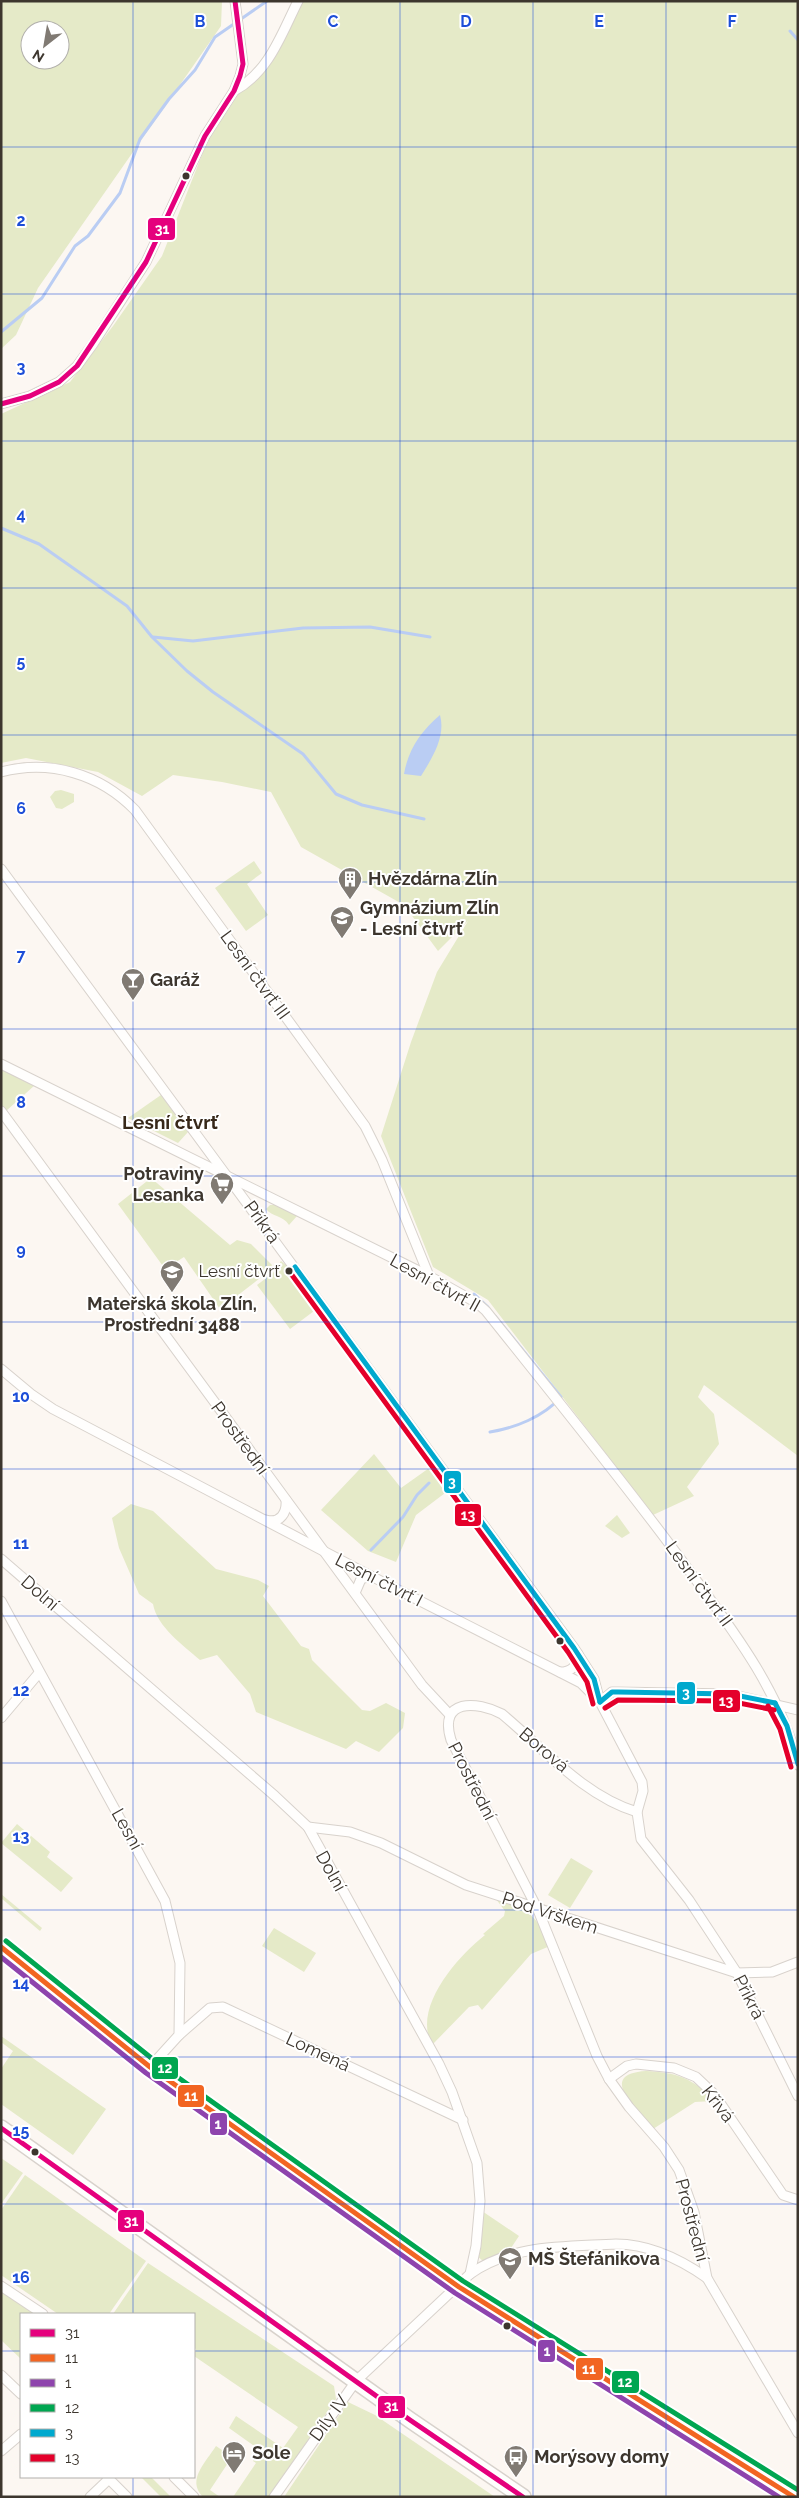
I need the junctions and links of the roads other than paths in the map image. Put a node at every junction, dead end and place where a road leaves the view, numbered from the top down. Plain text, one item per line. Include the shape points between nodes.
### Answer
1 (235, 1) edge
2 (298, 1) edge
3 (234, 91) junction
4 (1, 404) edge
5 (1, 772) edge
6 (1, 869) edge
7 (1, 1064) edge
8 (1, 1112) edge
9 (231, 1179) junction
10 (429, 1276) junction
11 (1, 1369) edge
12 (286, 1500) junction
13 (266, 1520) junction
14 (324, 1551) junction
15 (1, 1559) edge
16 (371, 1576) junction
17 (355, 1593) junction
18 (1, 1601) edge
19 (578, 1654) junction
20 (39, 1672) junction
21 (560, 1672) junction
22 (600, 1702) junction
23 (775, 1703) junction
24 (798, 1710) edge
25 (450, 1714) junction
26 (1, 1718) edge
27 (798, 1764) edge
28 (637, 1812) junction
29 (308, 1827) junction
30 (538, 1910) junction
31 (1, 1947) edge
32 (798, 1962) edge
33 (737, 1973) junction
34 (179, 2035) junction
35 (150, 2067) junction
36 (609, 2078) junction
37 (798, 2096) edge
38 (463, 2120) junction
39 (1, 2128) edge
40 (798, 2200) edge
41 (470, 2274) junction
42 (707, 2278) junction
43 (1, 2286) edge
44 (459, 2287) junction
45 (42, 2313) edge
46 (1, 2375) edge
47 (356, 2381) junction
48 (20, 2393) edge
49 (798, 2433) edge
50 (20, 2435) edge
51 (1, 2452) edge
52 (108, 2478) edge
53 (175, 2478) edge
54 (785, 2494) edge
55 (90, 2497) edge
56 (127, 2497) edge
57 (194, 2497) edge
58 (274, 2497) edge
59 (523, 2497) edge

1 - 3 street via 243,64
2 - 3 street via 273,55 249,83
3 - 4 street via 205,136 146,262 94,344 59,382 30,396
5 - 10 street, Lesní čtvrť III via 39,768 78,773 113,790 135,810 365,1126
6 - 9 street, Příkrá
7 - 9 street, Lesní čtvrť II
8 - 12 street, Prostřední
9 - 10 street, Lesní čtvrť II
9 - 19 street, Příkrá
10 - 23 street, Lesní čtvrť II via 486,1311 651,1518 732,1629
11 - 13 street, Lesní čtvrť I via 53,1409
12 - 13 street via 282,1517
12 - 14 street, Prostřední
13 - 14 street, Lesní čtvrť I
14 - 16 street, Lesní čtvrť I
14 - 17 street, Prostřední
15 - 29 street, Dolní
16 - 17 street via 361,1578
16 - 21 street, Lesní čtvrť I
17 - 25 street, Prostřední via 422,1685
18 - 20 street, Lesní
19 - 21 street via 572,1670
19 - 22 street, Příkrá via 594,1679
20 - 26 street
20 - 34 street, Lesní via 165,1901 180,1963
21 - 22 street, Lesní čtvrť I via 591,1690
22 - 23 street via 612,1692 618,1692 730,1694
22 - 28 street, Příkrá via 640,1777 643,1791
23 - 24 street
23 - 27 street, Lesní čtvrť II via 787,1726
25 - 28 street, Borová via 466,1704 491,1708 596,1793
25 - 30 street, Prostřední via 447,1726 450,1740
28 - 33 street, Příkrá via 642,1843 689,1900
29 - 30 street, Pod Vrškem via 350,1832 381,1842 466,1885
29 - 38 street, Dolní via 439,2064
30 - 33 street, Pod Vrškem
30 - 36 street, Prostřední
31 - 35 street
32 - 33 street, Pod Vrškem via 772,1972
33 - 37 street, Příkrá
34 - 35 street
34 - 38 street, Lomená via 210,2008 223,2007
35 - 44 street
36 - 40 street, Křivá via 636,2064 674,2068 696,2077 714,2094 783,2195
36 - 42 street, Prostřední via 679,2170 694,2212
38 - 41 street, Dolní via 477,2163 479,2182 479,2223
39 - 47 main road
41 - 42 street via 511,2253 630,2244 665,2254
41 - 44 street
42 - 49 street, Prostřední
43 - 45 street
44 - 47 street, Díly IV
44 - 54 street
46 - 48 street
47 - 58 street, Díly IV
47 - 59 main road
50 - 51 street
52 - 55 street
52 - 56 street
53 - 57 street

